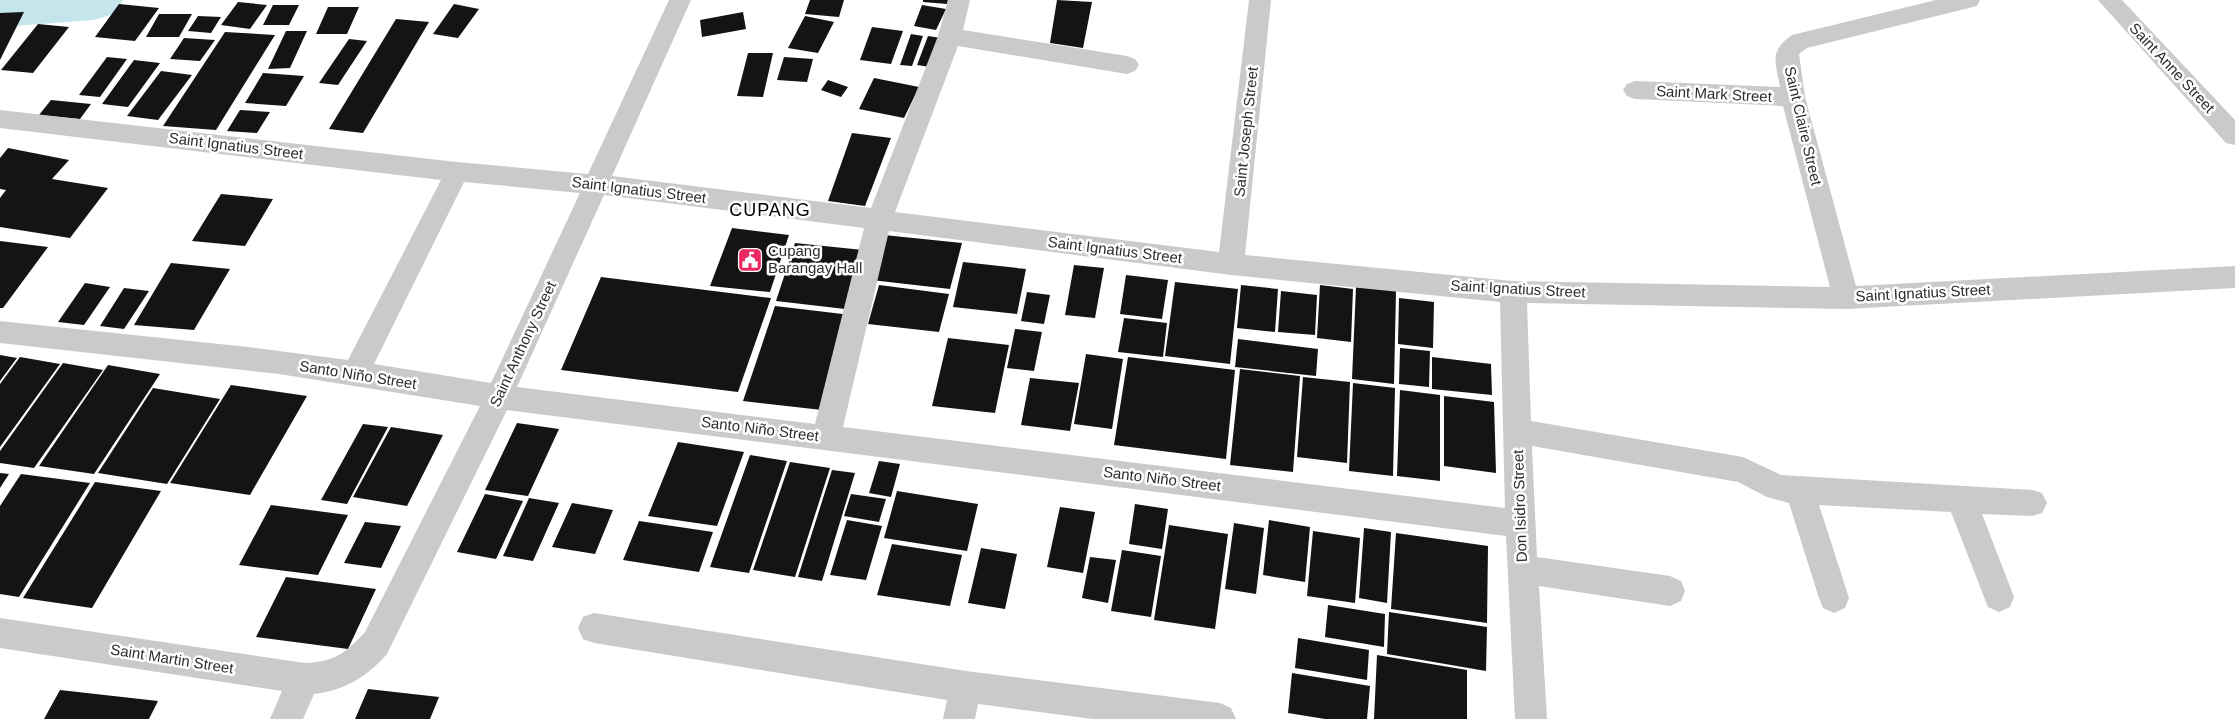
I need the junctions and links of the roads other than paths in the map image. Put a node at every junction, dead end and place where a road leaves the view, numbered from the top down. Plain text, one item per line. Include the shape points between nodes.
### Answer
1 (680, 0) edge
2 (959, 0) edge
3 (1260, 0) edge
4 (1969, 0) edge
5 (2109, 0) edge
6 (950, 36) junction
7 (1127, 65) dead end
8 (1635, 90) dead end
9 (1793, 97) junction
10 (0, 119) edge
11 (2235, 136) edge
12 (457, 172) junction
13 (595, 184) junction
14 (879, 221) junction
15 (1231, 264) junction
16 (2235, 276) edge
17 (1513, 292) junction
18 (1846, 298) junction
19 (0, 332) edge
20 (356, 373) junction
21 (499, 397) junction
22 (1518, 431) junction
23 (826, 437) junction
24 (1800, 491) junction
25 (1961, 499) junction
26 (2032, 502) dead end
27 (1520, 524) junction
28 (1522, 569) junction
29 (1670, 591) dead end
30 (1999, 597) dead end
31 (1834, 598) dead end
32 (594, 628) dead end
33 (0, 633) edge
34 (343, 672) joint
35 (305, 679) junction
36 (966, 687) junction
37 (286, 719) edge
38 (959, 719) edge
39 (1220, 719) edge
40 (1531, 719) edge

1 - 13 street, Saint Anthony Street
2 - 6 street
3 - 15 street, Saint Joseph Street
4 - 9 street, Saint Claire Street via 1792,45 1787,57
5 - 11 street, Saint Anne Street
6 - 7 street
6 - 14 street
8 - 9 street, Saint Mark Street
9 - 18 street, Saint Claire Street
10 - 12 street, Saint Ignatius Street
12 - 13 street, Saint Ignatius Street
12 - 20 street
13 - 14 street, Saint Ignatius Street
13 - 21 street, Saint Anthony Street
14 - 15 street, Saint Ignatius Street
14 - 23 street
15 - 17 street, Saint Ignatius Street
16 - 18 street, Saint Ignatius Street
17 - 18 street, Saint Ignatius Street
17 - 22 street, Don Isidro Street
19 - 20 street, Santo Niño Street
20 - 21 street, Santo Niño Street
21 - 23 street, Santo Niño Street
21 - 34 street, Saint Anthony Street via 376,643
22 - 24 street via 1743,470 1776,488
22 - 27 street, Don Isidro Street
23 - 27 street, Santo Niño Street
24 - 25 street
24 - 31 street
25 - 26 street
25 - 30 street
27 - 28 street, Don Isidro Street
28 - 29 street
28 - 40 street, Don Isidro Street
32 - 36 street
33 - 35 street, Saint Martin Street
34 - 35 street, Saint Martin Street via 322,679
35 - 37 street
36 - 38 street
36 - 39 street

